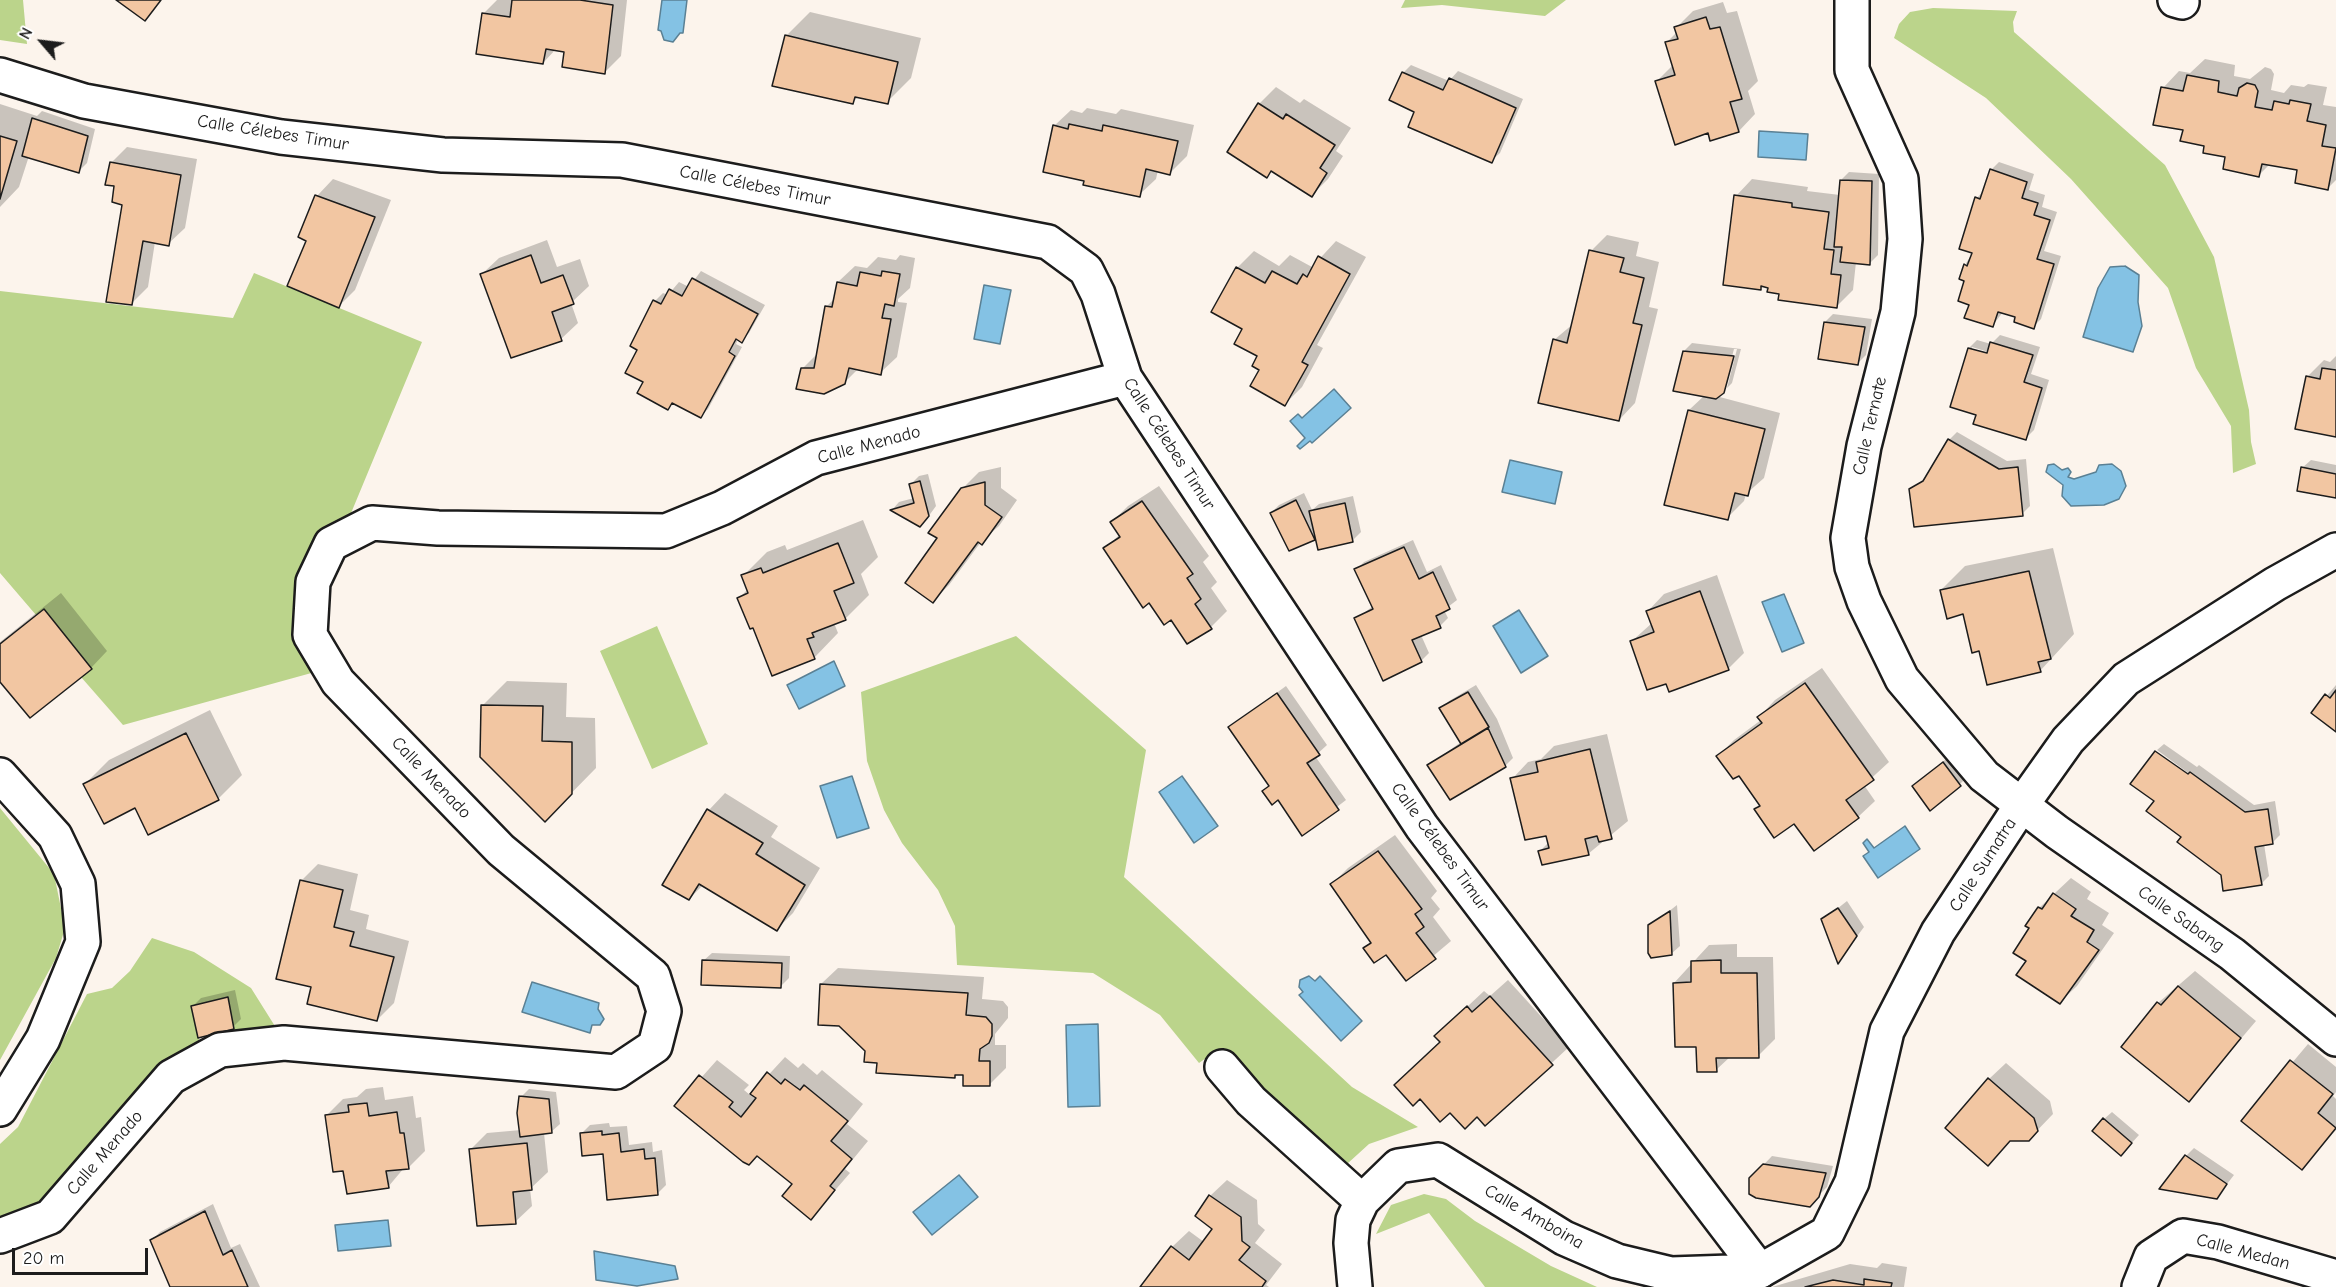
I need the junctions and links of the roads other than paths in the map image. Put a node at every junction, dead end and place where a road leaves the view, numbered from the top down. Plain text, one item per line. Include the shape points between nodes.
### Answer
1 (1852, 0) edge
2 (0, 75) edge
3 (1125, 378) junction
4 (2336, 550) edge
5 (0, 775) edge
6 (2021, 806) junction
7 (2336, 1039) edge
8 (1222, 1067) dead end
9 (0, 1109) edge
10 (1362, 1201) junction
11 (0, 1236) edge
12 (1760, 1272) junction
13 (2336, 1277) edge
14 (1355, 1287) edge
15 (2139, 1287) edge

1 - 6 street, Calle Ternate via 1852,70 1900,179 1905,239 1898,312 1864,446 1848,538 1852,567 1864,602 1902,679 1984,776
2 - 3 street, Calle Célebes Timur via 84,101 281,137 442,155 622,160 1048,242 1086,270 1098,294
3 - 11 street, Calle Menado via 816,458 722,508 666,531 438,528 372,523 331,544 313,582 310,635 338,682 501,850 653,976 664,1011 655,1046 616,1072 284,1043 220,1050 171,1077 50,1217
3 - 12 street, Calle Célebes Timur via 1422,827
4 - 6 street, Calle Sumatra via 2126,679 2068,740
5 - 9 street via 54,836 78,884 83,942 43,1039
6 - 7 street, Calle Sabang via 2232,954
6 - 12 street, Calle Sumatra via 1938,932 1887,1032 1852,1182 1827,1233
8 - 10 street via 1251,1101
10 - 12 street, Calle Amboina via 1398,1166 1438,1160 1564,1238 1617,1261 1671,1274
10 - 14 street, Calle Amboina via 1353,1220 1351,1243
13 - 15 street, Calle Medan via 2218,1242 2182,1236 2151,1257

